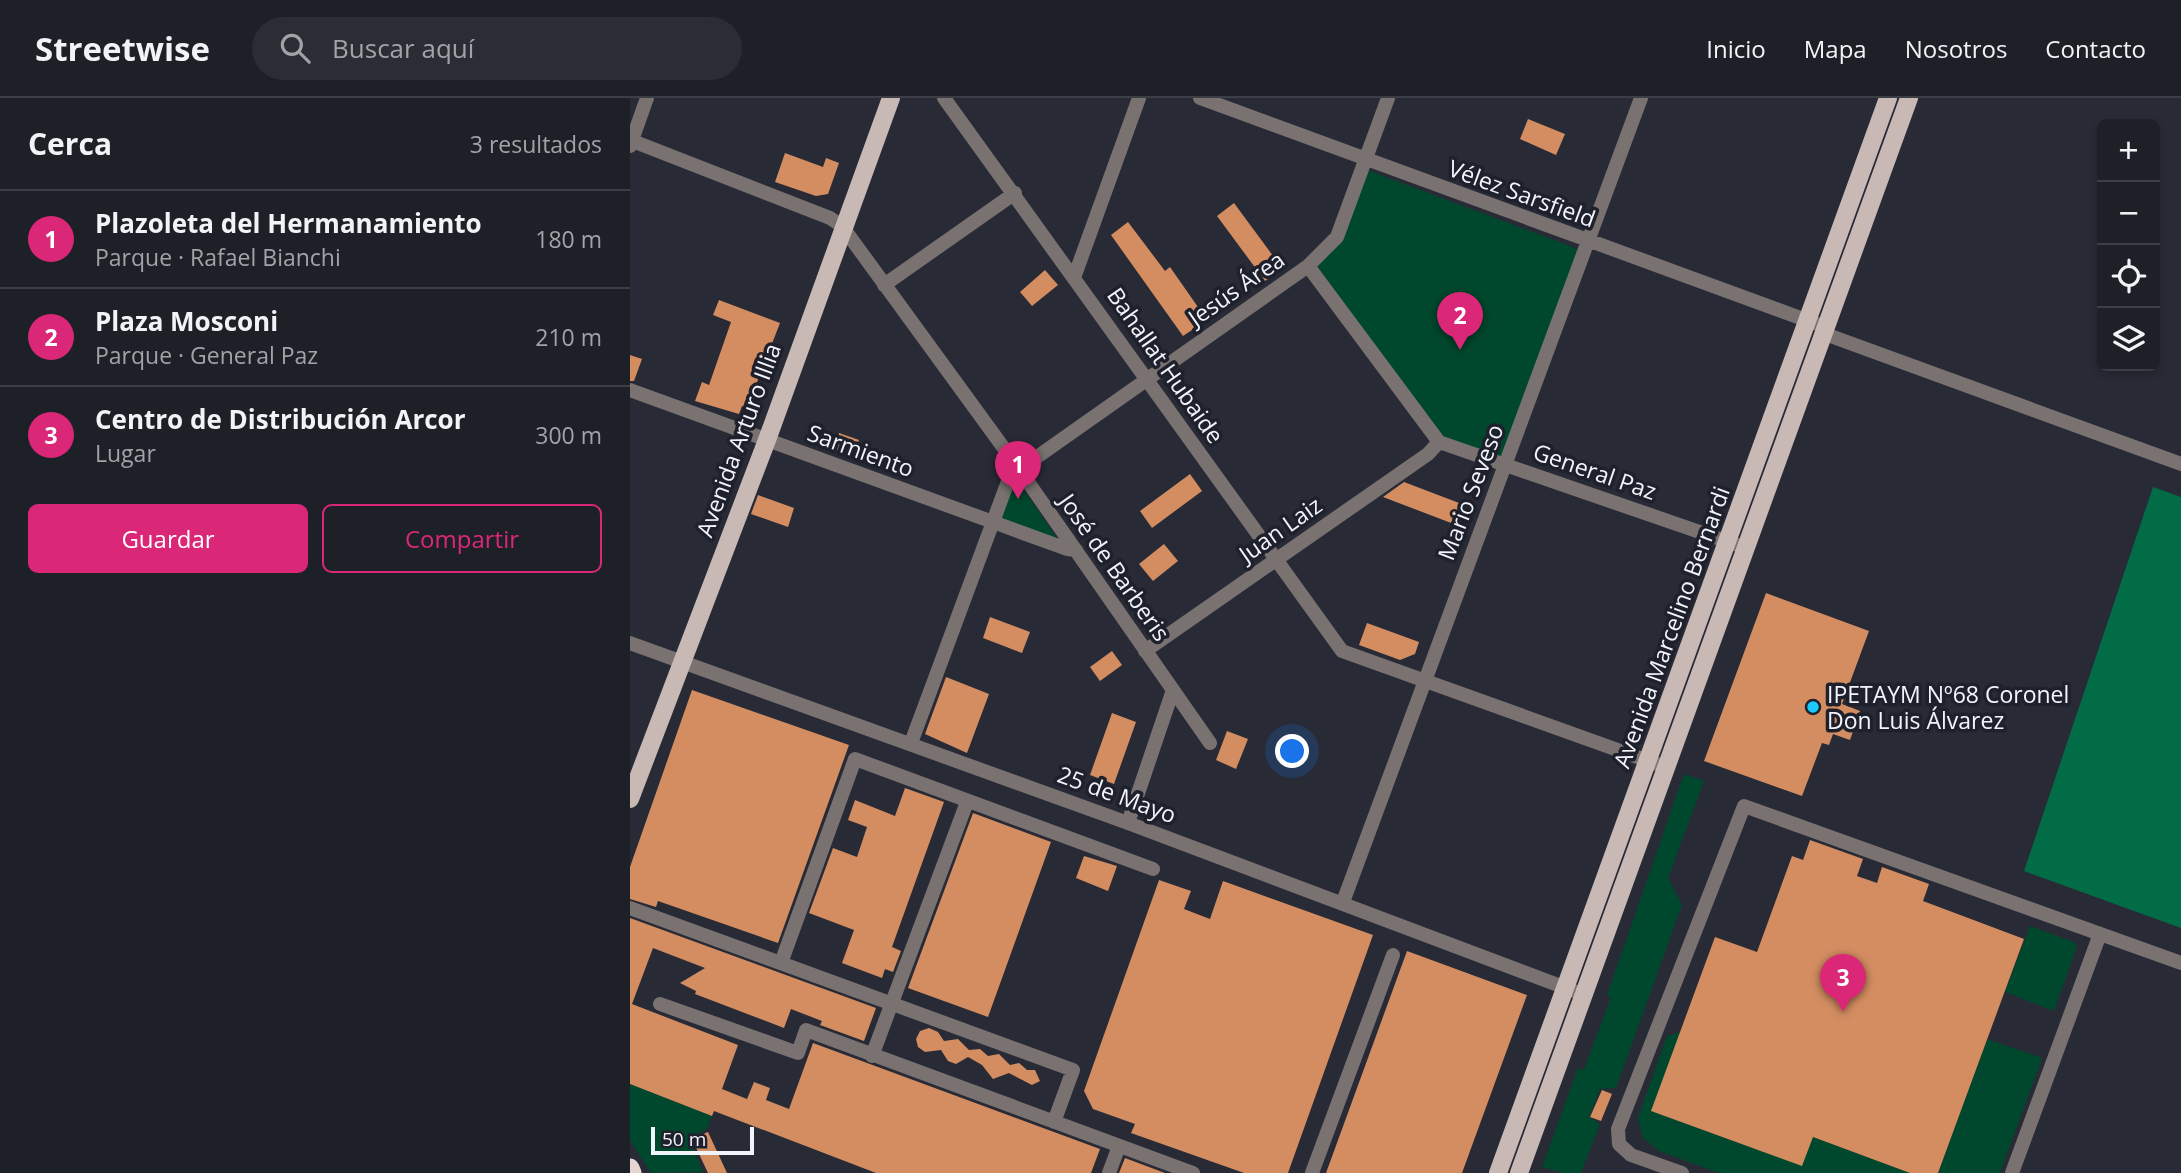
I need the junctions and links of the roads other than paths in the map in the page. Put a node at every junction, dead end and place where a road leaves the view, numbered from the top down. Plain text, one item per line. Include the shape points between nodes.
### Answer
1 (647, 98) edge
2 (891, 98) edge
3 (944, 98) edge
4 (1139, 98) edge
5 (1200, 98) edge
6 (1388, 98) edge
7 (1641, 98) edge
8 (1881, 100) edge
9 (1907, 104) edge
10 (631, 142) edge
11 (1365, 159) junction
12 (1015, 193) junction
13 (836, 222) junction
14 (1589, 242) junction
15 (1308, 266) junction
16 (1075, 275) junction
17 (884, 285) junction
18 (1807, 321) junction
19 (1827, 331) junction
20 (1148, 378) junction
21 (630, 390) edge
22 (767, 440) junction
23 (1439, 442) junction
24 (1505, 464) junction
25 (2181, 464) edge
26 (1019, 469) junction
27 (993, 522) junction
28 (1727, 542) junction
29 (1746, 548) junction
30 (1076, 550) junction
31 (1275, 559) junction
32 (630, 643) edge
33 (1145, 651) junction
34 (680, 660) junction
35 (1423, 682) junction
36 (1173, 690) junction
37 (911, 743) junction
38 (1210, 743) dead end
39 (1649, 761) junction
40 (1668, 768) junction
41 (630, 799) edge
42 (967, 802) junction
43 (1128, 823) junction
44 (1153, 869) dead end
45 (1343, 902) junction
46 (630, 908) edge
47 (2100, 934) junction
48 (1393, 955) dead end
49 (781, 963) junction
50 (2181, 963) edge
51 (1566, 988) junction
52 (1586, 995) junction
53 (660, 1004) dead end
54 (891, 1004) junction
55 (872, 1056) junction
56 (1054, 1122) junction
57 (1119, 1146) junction
58 (630, 1168) edge
59 (632, 1173) edge
60 (1109, 1173) edge
61 (1193, 1173) edge
62 (1312, 1173) edge
63 (1498, 1173) edge
64 (1519, 1173) edge
65 (1682, 1173) edge
66 (2012, 1173) edge

1 - 10 street
2 - 13 main road, Avenida Arturo Illia
3 - 12 street, Bahallat Hubaide
4 - 16 street
5 - 11 street, Vélez Sarsfield
6 - 11 street
7 - 14 street, Mario Seveso
8 - 9 main road
8 - 18 main road, Avenida Marcelino Bernardi
9 - 19 main road, Avenida Marcelino Bernardi
10 - 13 street
11 - 14 street, Vélez Sarsfield
11 - 15 street, Jesús Área via 1337,237
12 - 16 street, Bahallat Hubaide
12 - 17 street
13 - 17 street, José de Barberis
13 - 22 main road, Avenida Arturo Illia
14 - 18 street, Vélez Sarsfield
14 - 24 street, Mario Seveso
15 - 20 street, Jesús Área
15 - 23 street
16 - 20 street, Bahallat Hubaide
17 - 26 street, José de Barberis
18 - 19 street, Vélez Sarsfield
18 - 28 main road, Avenida Marcelino Bernardi
19 - 25 street, Vélez Sarsfield
19 - 29 main road, Avenida Marcelino Bernardi
20 - 26 street, Jesús Área
20 - 31 street, Bahallat Hubaide
21 - 22 street, Sarmiento
22 - 27 street, Sarmiento
22 - 34 main road, Avenida Arturo Illia
23 - 24 street, General Paz
23 - 31 street, Juan Laiz
24 - 28 street, General Paz
24 - 35 street, Mario Seveso
26 - 27 street via 1008,480
26 - 30 street, José de Barberis
27 - 30 street, Sarmiento
27 - 37 street
28 - 29 street, General Paz
28 - 39 main road, Avenida Marcelino Bernardi
29 - 40 main road, Avenida Marcelino Bernardi
30 - 33 street, José de Barberis
31 - 33 street, Juan Laiz
31 - 35 street, Bahallat Hubaide via 1342,651
32 - 34 street, 25 de Mayo
33 - 36 street, José de Barberis
34 - 37 street, 25 de Mayo
34 - 41 main road, Avenida Arturo Illia
35 - 39 street
35 - 45 street, Mario Seveso
36 - 38 street, José de Barberis
36 - 43 street
37 - 43 street, 25 de Mayo
39 - 40 street
39 - 51 main road, Avenida Marcelino Bernardi
40 - 52 main road, Avenida Marcelino Bernardi
42 - 44 street
42 - 49 street via 855,759
42 - 54 street
43 - 45 street, 25 de Mayo
45 - 51 street, 25 de Mayo
46 - 49 street
47 - 50 street
47 - 65 street via 1744,806 1618,1129 1619,1144 1631,1154
47 - 66 street
48 - 62 street
49 - 54 street
51 - 52 street, 25 de Mayo
51 - 63 main road, Avenida Marcelino Bernardi
52 - 64 main road, Avenida Marcelino Bernardi
53 - 55 street via 798,1053 806,1030
54 - 55 street
54 - 56 street via 1073,1070
55 - 56 street
56 - 57 street
57 - 60 street
57 - 61 street
58 - 59 highway

